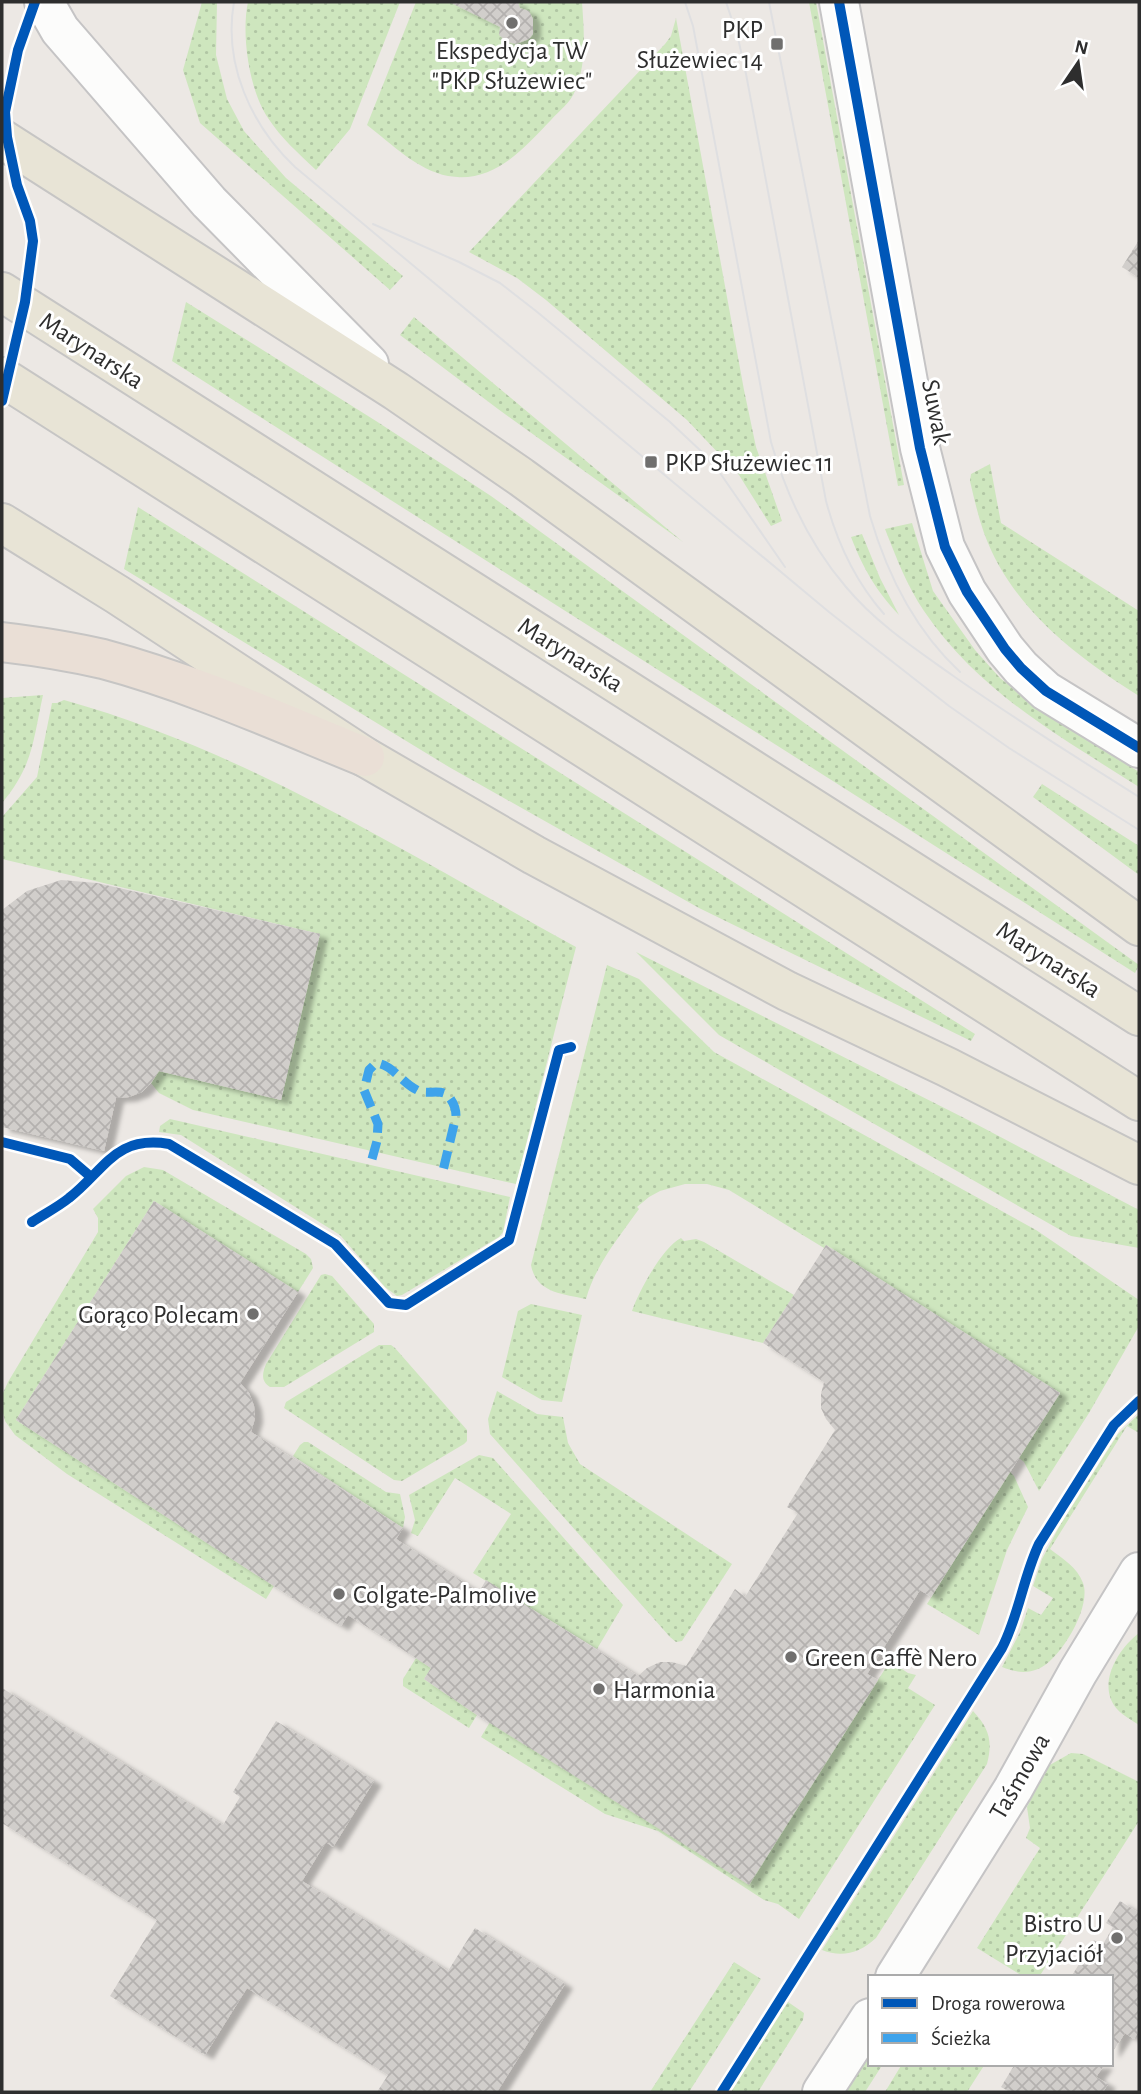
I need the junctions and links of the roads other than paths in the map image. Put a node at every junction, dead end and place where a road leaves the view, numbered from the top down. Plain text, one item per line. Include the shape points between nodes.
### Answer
1 (44, 2) edge
2 (839, 2) edge
3 (2, 139) edge
4 (2, 292) edge
5 (2, 377) edge
6 (396, 391) junction
7 (2, 523) edge
8 (2, 642) edge
9 (1139, 748) edge
10 (365, 757) junction
11 (1139, 926) edge
12 (1139, 1016) edge
13 (1139, 1101) edge
14 (1139, 1164) edge
15 (1139, 1572) edge
16 (896, 1975) edge
17 (868, 2021) edge
18 (822, 2092) edge

1 - 6 street via 60,30 209,202
2 - 9 street, Suwak via 920,447 946,547 967,592 1021,668 1046,691
3 - 6 main road
4 - 12 main road, Marynarska
5 - 13 main road
6 - 11 main road via 645,565
7 - 10 main road
8 - 10 highway via 58,649 193,688
10 - 14 main road via 534,855 787,991
15 - 16 street, Taśmowa via 1013,1789
17 - 18 street

